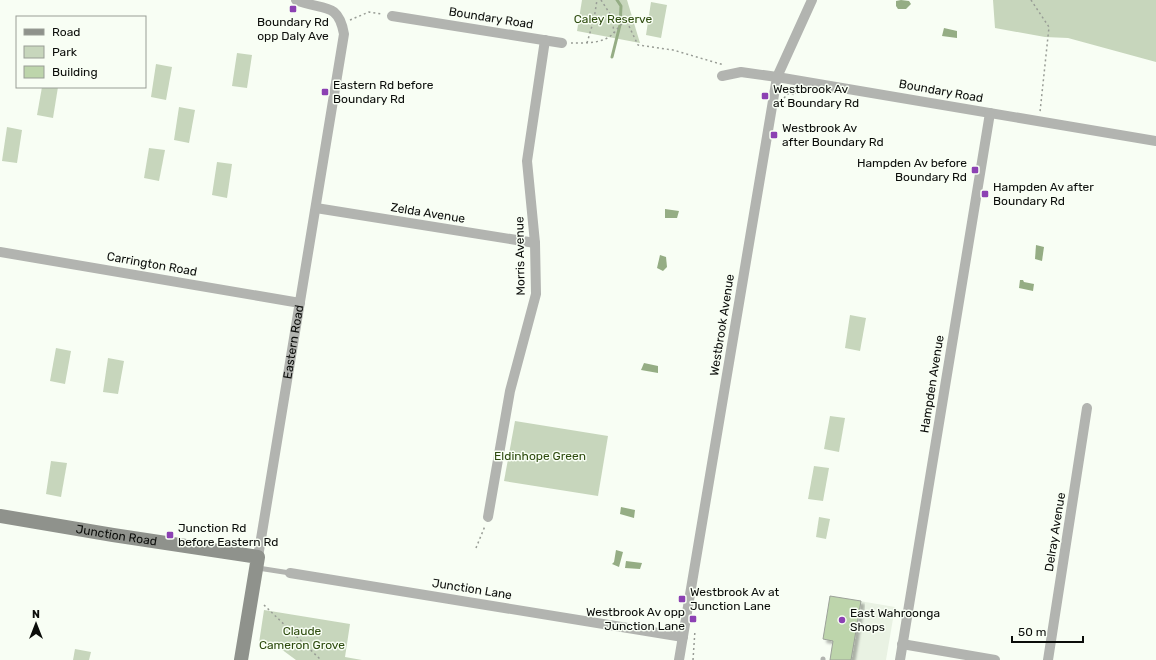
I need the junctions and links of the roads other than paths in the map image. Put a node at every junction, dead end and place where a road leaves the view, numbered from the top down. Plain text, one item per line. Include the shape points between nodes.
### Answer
1 (296, 0) edge
2 (812, 0) edge
3 (392, 16) road end
4 (544, 40) junction
5 (562, 43) road end
6 (722, 76) dead end
7 (777, 77) junction
8 (990, 112) junction
9 (1156, 141) edge
10 (316, 208) junction
11 (535, 243) junction
12 (0, 252) edge
13 (300, 303) junction
14 (1087, 408) dead end
15 (0, 516) edge
16 (488, 517) road end
17 (257, 562) junction
18 (290, 573) joint
19 (683, 637) junction
20 (902, 644) junction
21 (241, 660) edge
22 (679, 660) edge
23 (900, 660) edge
24 (995, 660) edge
25 (1048, 660) edge

1 - 10 street, Eastern Road via 326,6 337,13 344,34
2 - 7 street, Westbrook Avenue
3 - 4 street, Boundary Road
4 - 5 street, Boundary Road
4 - 11 street, Morris Avenue via 527,161
6 - 7 street, Boundary Road via 741,72
7 - 8 street, Boundary Road
7 - 19 street, Westbrook Avenue
8 - 9 street, Boundary Road
8 - 20 street, Hampden Avenue
10 - 11 street, Zelda Avenue
10 - 13 street, Eastern Road
11 - 16 street, Morris Avenue via 536,294 510,391
12 - 13 street, Carrington Road
13 - 17 street, Eastern Road
14 - 25 street, Delray Avenue
15 - 17 main road, Junction Road
17 - 18 lane, Junction Lane
17 - 21 main road, Eastern Road
18 - 19 street, Junction Lane
19 - 22 street, Westbrook Avenue
20 - 23 street, Hampden Avenue
20 - 24 street

